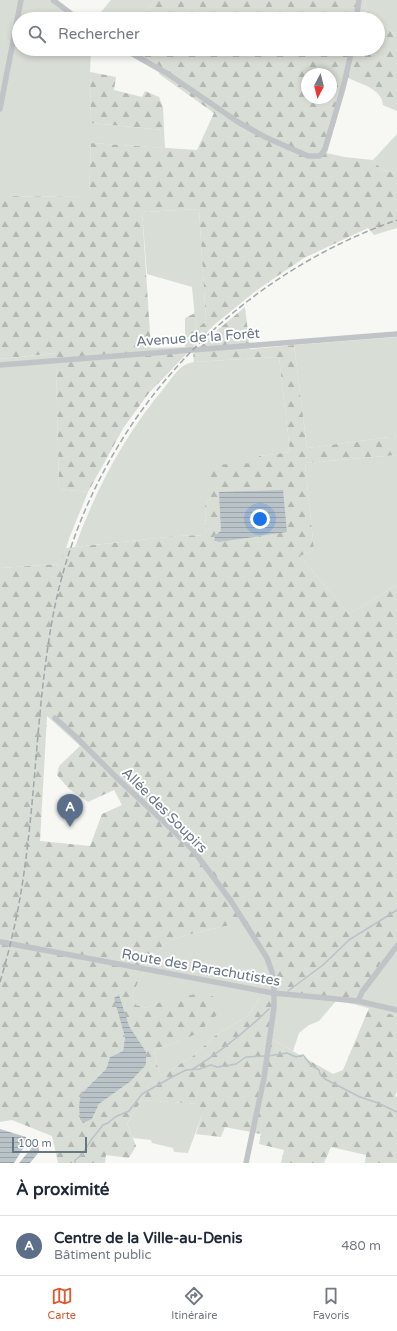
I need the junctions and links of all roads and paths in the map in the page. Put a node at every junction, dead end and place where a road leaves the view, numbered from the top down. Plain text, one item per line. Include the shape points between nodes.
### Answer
1 (21, 0) edge
2 (53, 0) edge
3 (359, 0) edge
4 (19, 12) edge
5 (69, 12) edge
6 (357, 12) edge
7 (12, 47) edge
8 (137, 56) edge
9 (350, 56) edge
10 (0, 109) edge
11 (397, 334) edge
12 (0, 365) edge
13 (55, 718) dead end
14 (1, 942) dead end
15 (397, 946) edge
16 (275, 993) junction
17 (358, 1001) junction
18 (397, 1010) edge
19 (246, 1163) edge

1 - 4 street
2 - 5 street
3 - 6 street
7 - 10 street
8 - 9 street via 238,122 308,156 320,156 326,149
11 - 12 street, Avenue de la Forêt
13 - 16 street, Allée des Soupirs via 193,850 231,901 267,958
14 - 16 street, Route des Parachutistes
15 - 17 street
16 - 17 street, Route des Parachutistes
16 - 19 street, Allée des Soupirs via 264,1078
17 - 18 street, Route des Parachutistes

